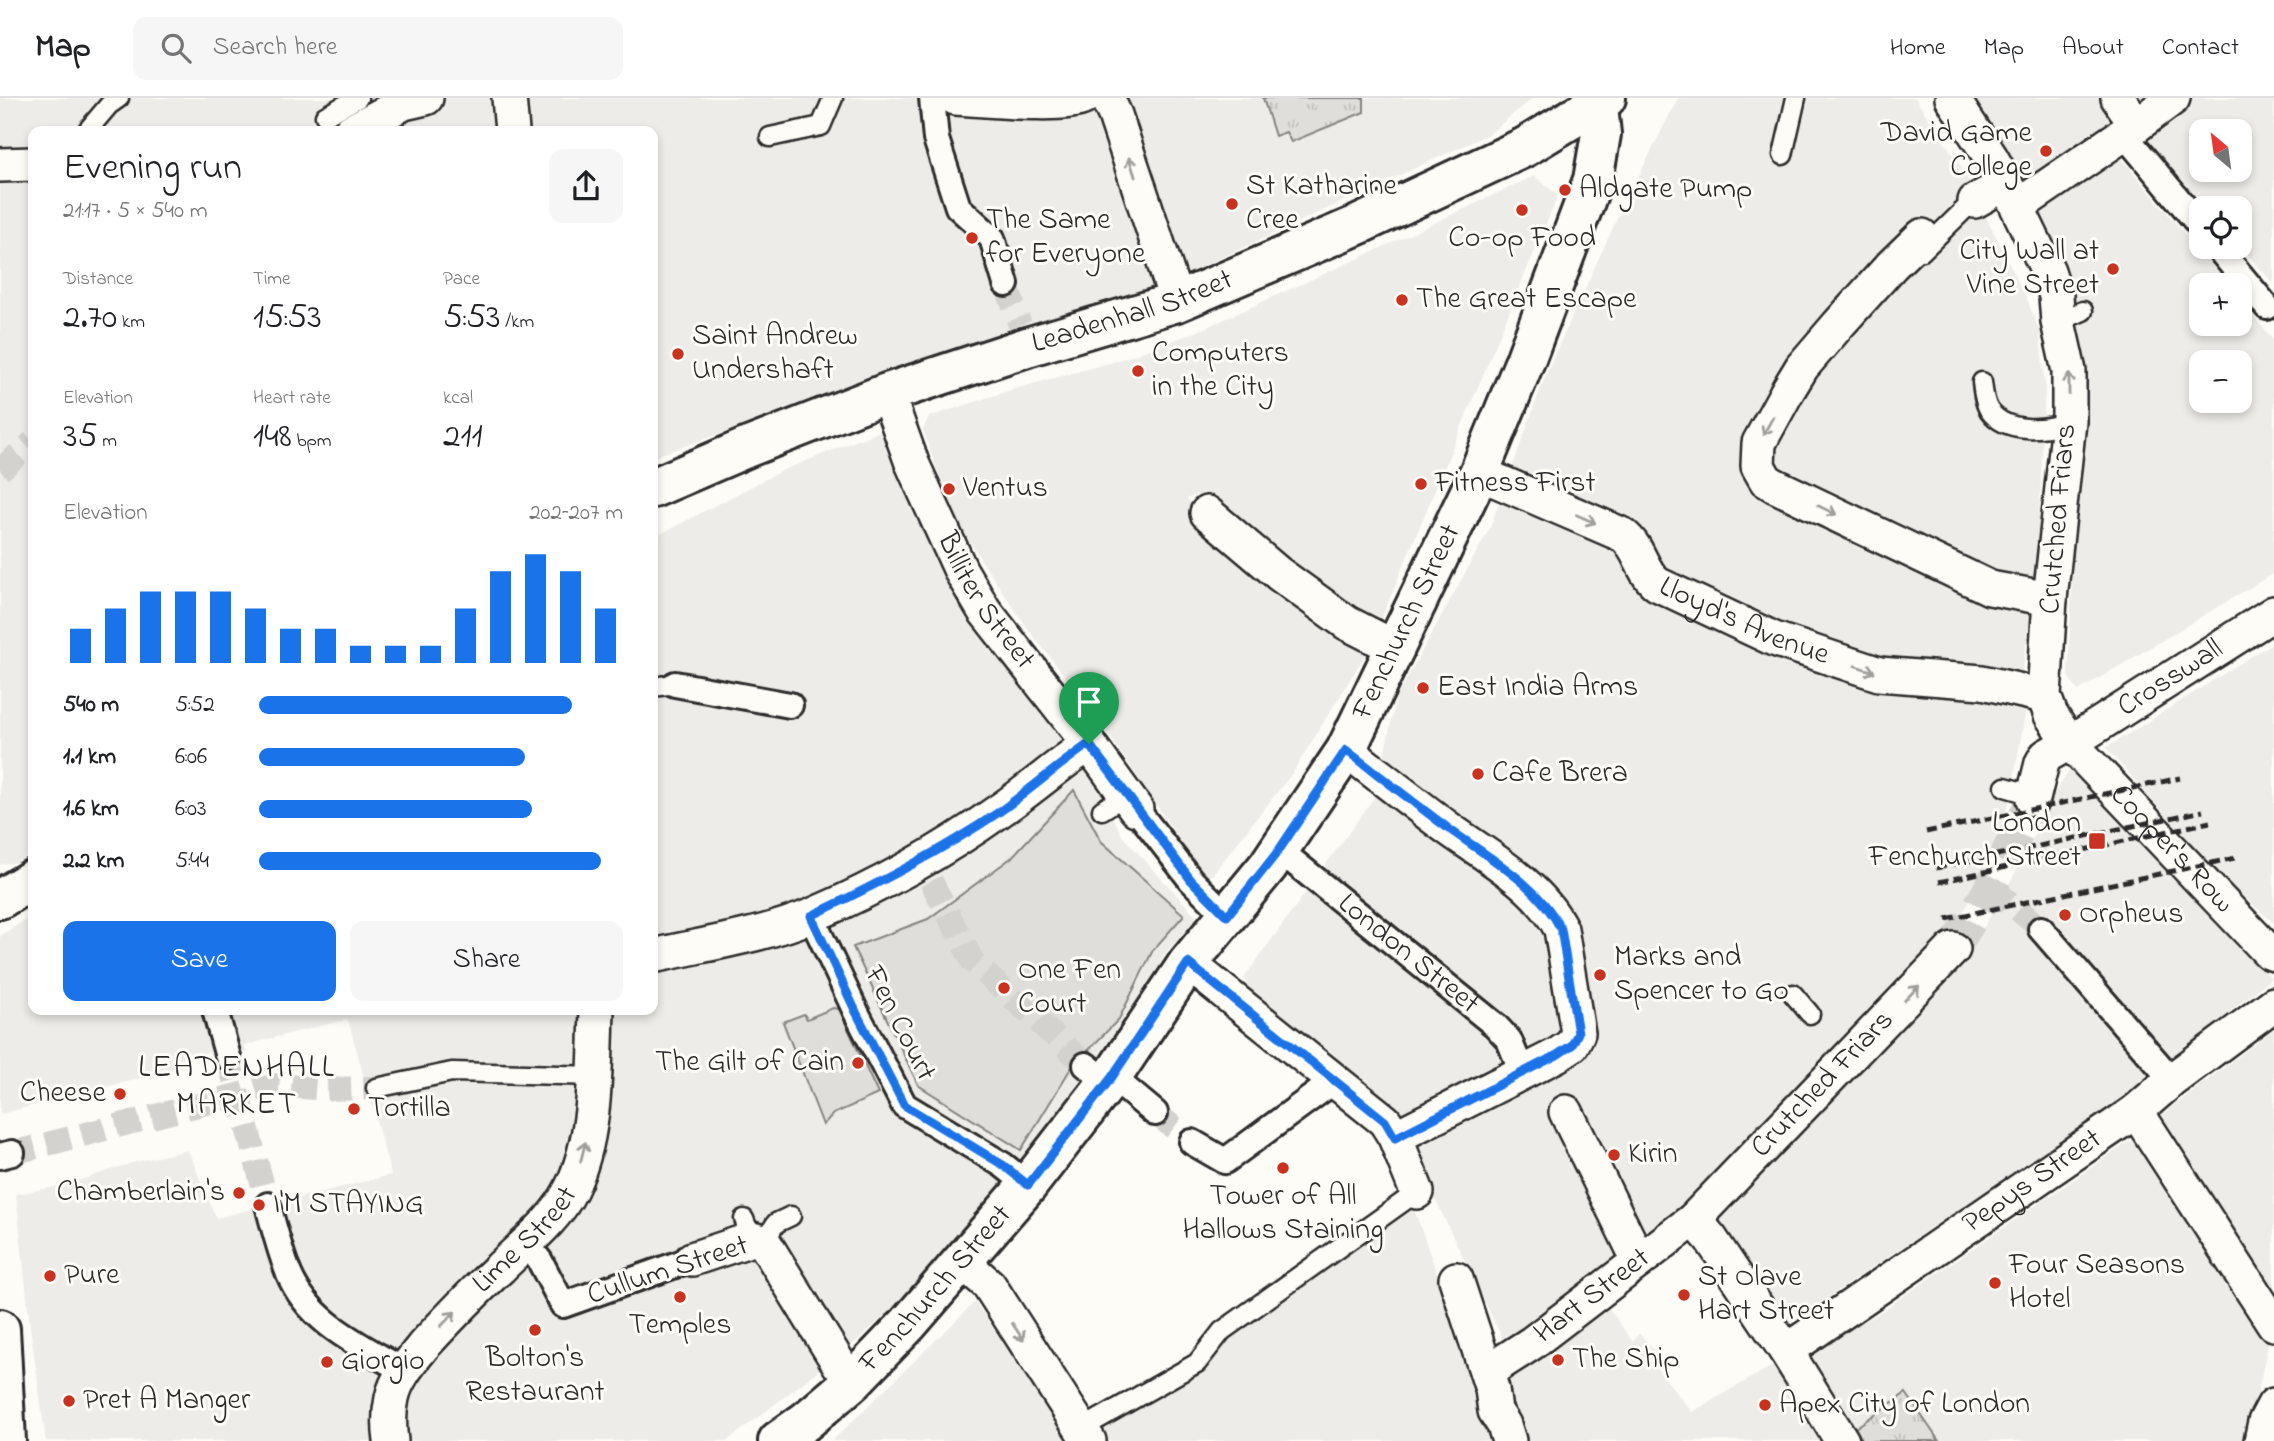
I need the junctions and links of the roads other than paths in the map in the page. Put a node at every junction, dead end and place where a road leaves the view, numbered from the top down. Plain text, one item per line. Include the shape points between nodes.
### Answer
1 (120, 98) edge
2 (358, 98) edge
3 (426, 98) edge
4 (509, 98) edge
5 (833, 98) edge
6 (932, 98) edge
7 (955, 98) edge
8 (1083, 98) edge
9 (1107, 98) edge
10 (1796, 98) edge
11 (1952, 98) edge
12 (2118, 98) edge
13 (2173, 98) edge
14 (1600, 99) edge
15 (338, 124) edge
16 (91, 126) edge
17 (512, 126) edge
18 (2135, 135) junction
19 (770, 137) dead end
20 (1783, 155) dead end
21 (28, 164) edge
22 (0, 165) edge
23 (2012, 195) junction
24 (1973, 203) joint
25 (2189, 210) edge
26 (1922, 236) dead end
27 (2227, 259) edge
28 (1006, 284) tunnel mouth
29 (1177, 302) junction
30 (2267, 307) dead end
31 (1801, 368) junction
32 (1982, 382) dead end
33 (887, 393) junction
34 (2069, 422) junction
35 (1479, 472) junction
36 (658, 486) edge
37 (1207, 513) dead end
38 (2050, 599) junction
39 (2274, 613) edge
40 (1394, 647) junction
41 (664, 685) edge
42 (2044, 696) junction
43 (790, 705) dead end
44 (2069, 742) junction
45 (1089, 744) junction
46 (1346, 750) junction
47 (2025, 793) tunnel mouth
48 (1121, 805) joint
49 (1279, 850) junction
50 (28, 882) edge
51 (0, 899) edge
52 (811, 916) junction
53 (1227, 916) junction
54 (2040, 929) tunnel mouth
55 (1953, 949) tunnel mouth
56 (2274, 954) edge
57 (658, 955) edge
58 (1188, 963) junction
59 (1793, 994) dead end
60 (2274, 1004) edge
61 (1810, 1014) dead end
62 (216, 1015) edge
63 (597, 1015) edge
64 (228, 1057) tunnel mouth
65 (1530, 1068) junction
66 (1102, 1075) junction
67 (595, 1076) junction
68 (1334, 1080) junction
69 (2172, 1080) junction
70 (376, 1088) tunnel mouth
71 (2136, 1111) junction
72 (1566, 1112) dead end
73 (1155, 1113) tunnel mouth
74 (1395, 1138) junction
75 (1192, 1142) tunnel mouth
76 (1028, 1185) junction
77 (1417, 1192) joint
78 (268, 1205) tunnel mouth
79 (791, 1216) dead end
80 (1694, 1219) junction
81 (753, 1233) junction
82 (526, 1243) junction
83 (692, 1259) joint
84 (1639, 1261) junction
85 (963, 1262) junction
86 (1464, 1284) dead end
87 (2274, 1324) edge
88 (0, 1329) edge
89 (1786, 1351) junction
90 (2, 1367) edge
91 (404, 1371) junction
92 (1487, 1372) junction
93 (853, 1381) junction
94 (2274, 1405) edge
95 (1085, 1435) edge
96 (6, 1441) edge
97 (391, 1441) edge
98 (778, 1441) edge
99 (1508, 1441) edge
100 (1842, 1441) edge
101 (2261, 1441) edge

1 - 16 lane
2 - 15 lane
3 - 15 street
4 - 17 street
5 - 19 lane via 821,125
6 - 28 street via 936,139 958,207 992,238
7 - 8 street via 1050,103
29 -> 9 street
10 - 20 lane
11 - 23 street, Crutched Friars
12 - 18 street
13 - 18 street
14 - 29 street, Leadenhall Street via 1524,147
14 - 35 street, Fenchurch Street via 1596,166 1582,212
18 - 23 street
18 - 25 street
21 - 22 street
23 - 24 street
34 -> 23 street, Crutched Friars via 2069,325
24 - 31 lane
26 - 31 street
27 - 30 street
29 - 33 street, Leadenhall Street via 1023,336
31 -> 38 street via 1759,443 1758,466 1766,480 1990,588
32 - 34 lane via 1989,410 2011,425 2048,427
33 - 36 street, Leadenhall Street
33 - 45 street, Billiter Street via 912,463 961,571 985,610
34 - 38 street, Crutched Friars
35 - 40 street, Fenchurch Street
35 -> 42 street, Lloyd's Avenue via 1623,536 1631,541 1657,584 1774,639 1879,674 1982,682
37 - 40 street via 1347,623
38 - 42 street, Crutched Friars
39 - 44 street, Crosswall
40 - 46 street, Fenchurch Street
41 - 43 street
42 - 44 street, Cooper's Row
44 - 47 street via 2046,756
44 - 56 street, Cooper's Row
45 - 48 street, Billiter Street
45 - 52 street via 926,871 859,893
46 - 49 street, Fenchurch Street
46 - 65 street via 1509,873 1554,915 1561,929 1578,1033 1572,1045
48 - 53 street, Billiter Street
49 - 53 street, Fenchurch Street
49 - 65 street, London Street via 1495,1025
50 - 51 street
52 - 57 street
52 - 76 street, Fen Court via 904,1105
53 - 58 street, Fenchurch Street
54 - 69 street
80 -> 55 street, Crutched Friars via 1846,1054
58 - 66 street, Fenchurch Street
58 - 68 street
59 - 61 lane
60 - 69 street, Pepys Street
62 - 64 street
63 - 67 street, Lime Street
65 - 74 street
66 - 73 street
66 - 76 street, Fenchurch Street
67 - 70 lane via 452,1072
82 -> 67 street, Lime Street via 558,1210 572,1187 592,1114
68 - 74 street via 1385,1121
68 - 75 street via 1226,1161
69 - 71 street, Pepys Street
71 - 87 street
71 - 89 street, Pepys Street
72 - 84 street
74 - 77 street
76 - 85 street, Fenchurch Street
77 - 95 lane via 1222,1331 1197,1363
78 - 91 street via 290,1276 313,1311 345,1337
79 - 81 lane
80 - 84 street, Hart Street
80 - 89 street
81 - 83 street, Cullum Street
81 - 93 street, Cullum Street
82 - 83 street, Cullum Street via 563,1305
91 -> 82 street, Lime Street via 473,1293
84 - 92 street, Hart Street
85 - 93 street, Fenchurch Street
85 -> 95 street via 989,1285
86 - 92 street
88 - 90 street
89 - 100 street
90 - 96 street
91 - 97 street, Lime Street via 392,1397
92 - 99 street via 1495,1411
93 - 98 street, Fenchurch Street
94 - 101 street

